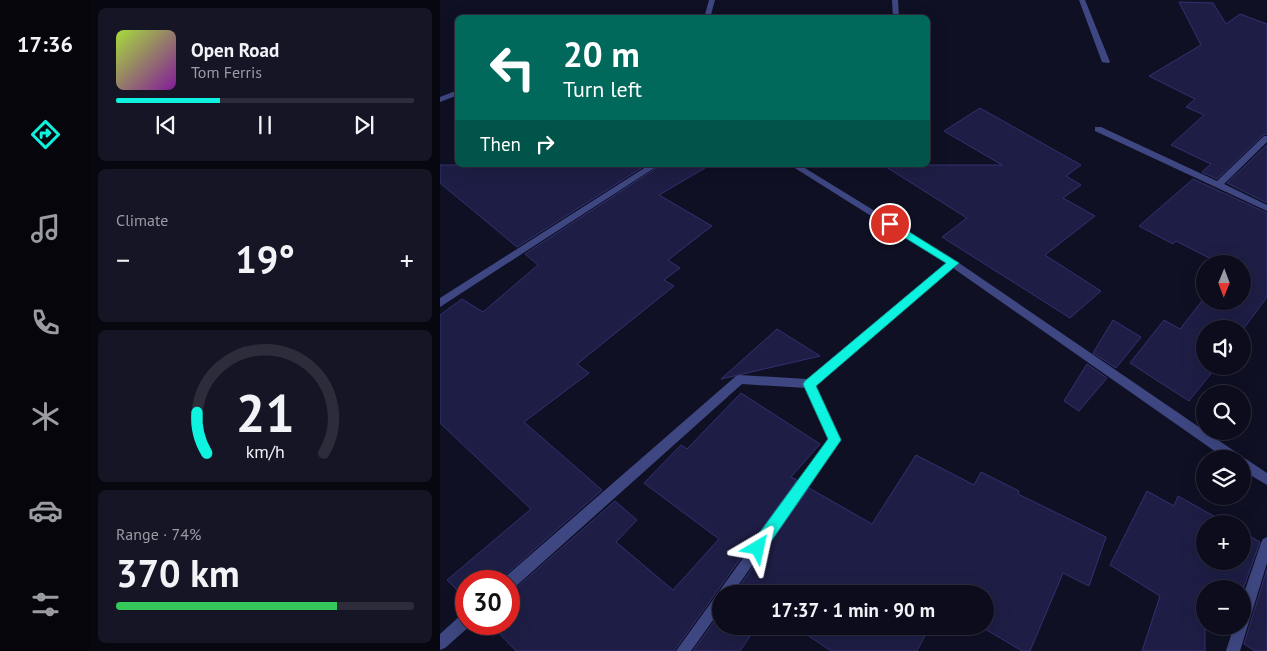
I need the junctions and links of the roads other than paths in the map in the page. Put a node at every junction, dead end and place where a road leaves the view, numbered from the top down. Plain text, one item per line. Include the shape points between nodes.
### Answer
1 (712, 0) edge
2 (895, 0) edge
3 (1082, 0) edge
4 (708, 15) edge
5 (896, 15) edge
6 (1106, 62) dead end
7 (455, 93) edge
8 (440, 100) edge
9 (1098, 129) dead end
10 (1267, 138) edge
11 (652, 167) edge
12 (797, 167) edge
13 (1218, 185) junction
14 (1267, 208) edge
15 (953, 263) junction
16 (440, 303) edge
17 (809, 384) junction
18 (1223, 450) edge
19 (1251, 469) edge
20 (1267, 480) edge
21 (1267, 542) edge
22 (520, 573) edge
23 (730, 585) edge
24 (1251, 593) edge
25 (712, 611) edge
26 (455, 630) edge
27 (1238, 635) edge
28 (440, 643) edge
29 (683, 651) edge
30 (1233, 651) edge

1 - 4 street
2 - 5 street
3 - 6 street
7 - 8 street
9 - 13 street
10 - 13 street
11 - 16 street
12 - 15 street
13 - 14 street
15 - 17 street
15 - 18 street
17 - 22 street via 740,379
17 - 23 street via 835,440
19 - 20 street
21 - 24 street
25 - 29 street
26 - 28 street
27 - 30 street

